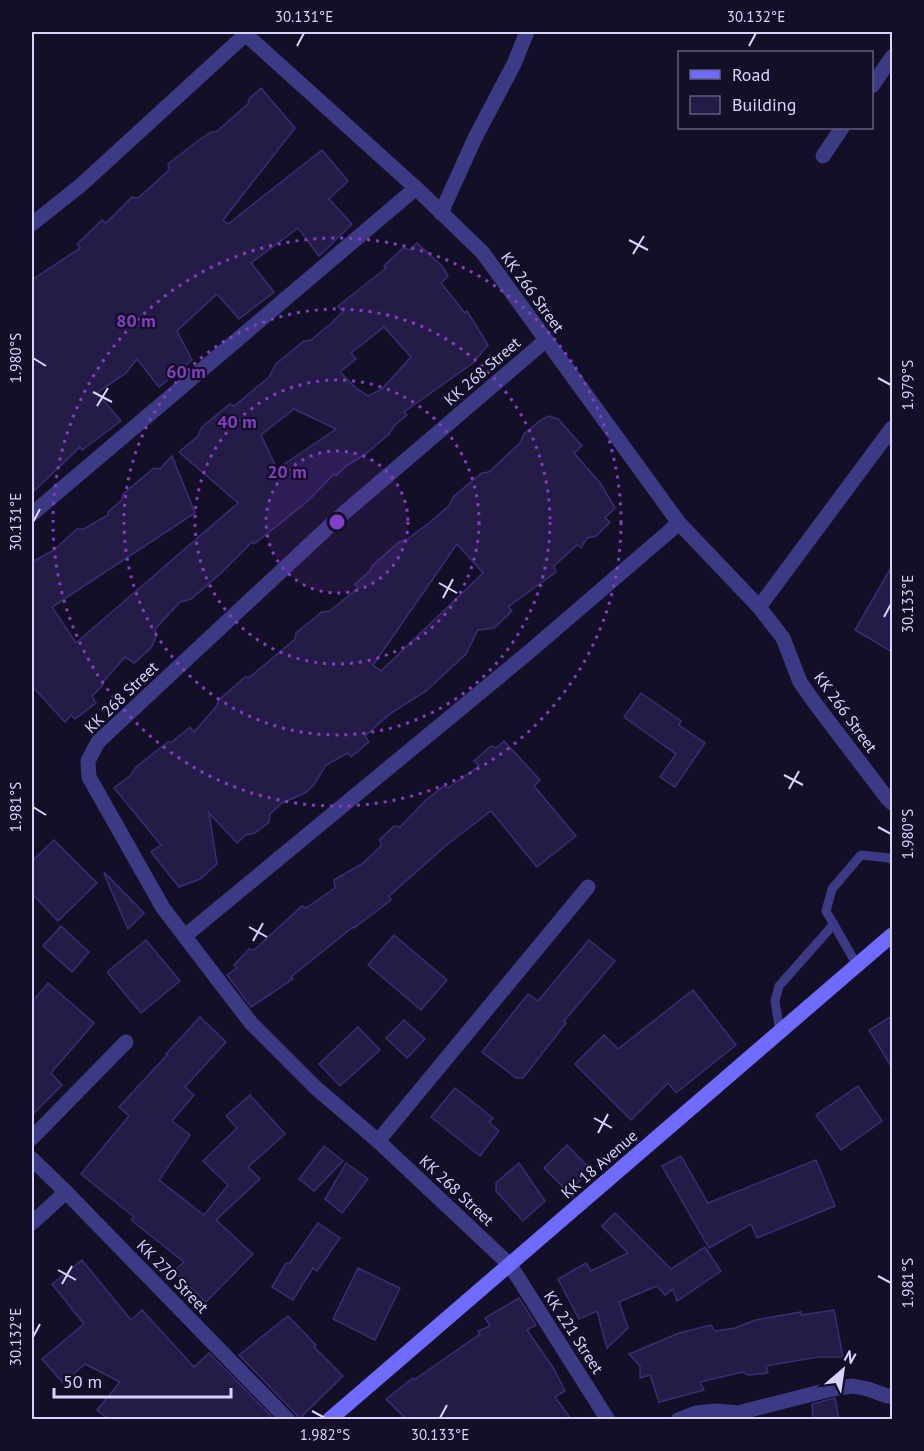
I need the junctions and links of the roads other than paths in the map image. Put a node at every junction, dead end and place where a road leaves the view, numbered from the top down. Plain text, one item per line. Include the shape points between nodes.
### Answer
1 (245, 32) edge
2 (527, 32) edge
3 (892, 57) edge
4 (873, 85) edge
5 (841, 129) edge
6 (823, 156) dead end
7 (416, 188) junction
8 (441, 213) junction
9 (32, 224) edge
10 (546, 340) junction
11 (892, 428) edge
12 (32, 514) edge
13 (679, 524) junction
14 (759, 607) junction
15 (892, 803) edge
16 (892, 860) edge
17 (588, 887) dead end
18 (834, 924) junction
19 (892, 935) edge
20 (186, 936) junction
21 (857, 966) junction
22 (780, 1032) junction
23 (126, 1042) dead end
24 (32, 1138) edge
25 (378, 1141) junction
26 (32, 1159) edge
27 (66, 1192) junction
28 (32, 1223) edge
29 (510, 1265) junction
30 (892, 1396) edge
31 (288, 1419) edge
32 (329, 1419) edge
33 (608, 1419) edge
34 (678, 1419) edge

1 - 7 street, KK 266 Street
1 - 9 street via 81,185
2 - 8 street
3 - 4 street
5 - 6 street
7 - 8 street, KK 266 Street
7 - 12 street
8 - 10 street, KK 266 Street via 483,253
10 - 13 street, KK 266 Street
10 - 20 street, KK 268 Street via 337,519 98,742 88,761 89,777 163,908
11 - 14 street
13 - 14 street, KK 266 Street
13 - 20 street
14 - 15 street, KK 266 Street via 783,638 800,682
16 - 18 lane via 861,855 831,889 826,911
17 - 25 street
18 - 21 lane
18 - 22 lane via 779,986 775,1001
19 - 21 main road, KK 18 Avenue
20 - 25 street, KK 268 Street via 251,1023 316,1088
21 - 22 main road, KK 18 Avenue
22 - 29 main road, KK 18 Avenue
23 - 24 street
25 - 29 street, KK 268 Street
26 - 27 street, KK 270 Street
27 - 28 street
27 - 31 street, KK 270 Street
29 - 32 main road, KK 18 Avenue
29 - 33 street, KK 221 Street
30 - 34 street via 853,1386 738,1413 696,1413

